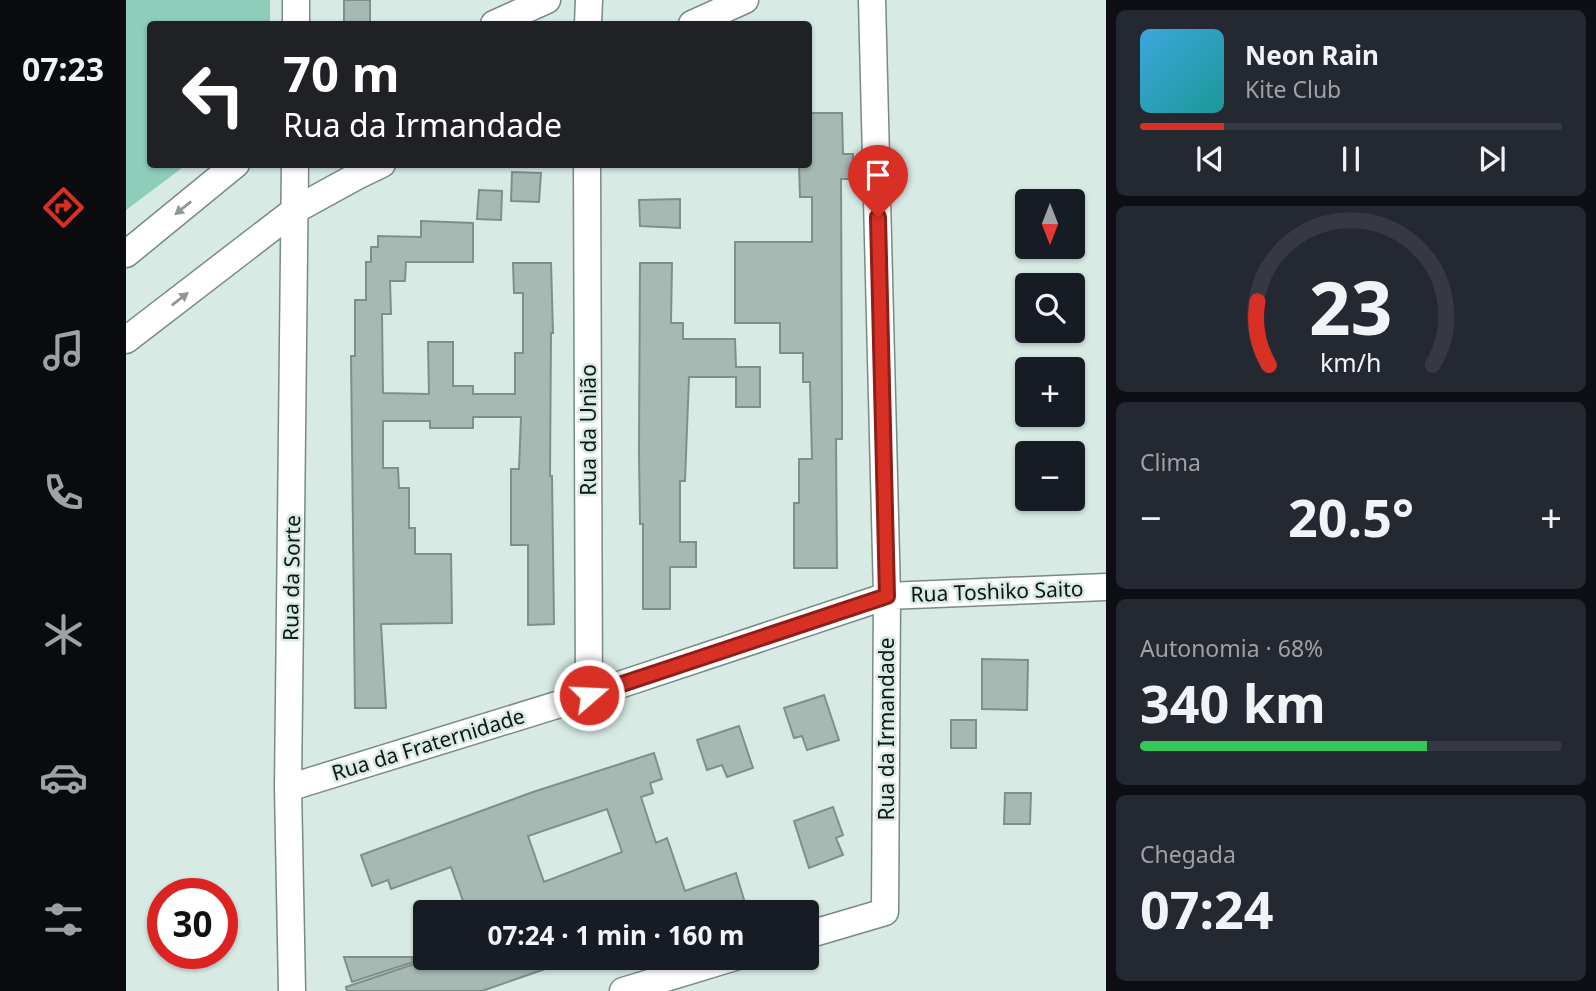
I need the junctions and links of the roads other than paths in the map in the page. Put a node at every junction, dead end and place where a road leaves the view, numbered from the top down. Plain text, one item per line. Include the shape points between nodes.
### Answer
1 (296, 0) edge
2 (547, 0) edge
3 (589, 0) edge
4 (745, 0) edge
5 (872, 0) edge
6 (296, 21) edge
7 (501, 21) edge
8 (588, 21) edge
9 (699, 21) edge
10 (231, 168) edge
11 (295, 168) edge
12 (374, 168) edge
13 (587, 168) edge
14 (295, 210) junction
15 (126, 254) edge
16 (126, 340) edge
17 (1106, 587) edge
18 (887, 596) junction
19 (589, 695) junction
20 (288, 788) junction
21 (819, 931) edge
22 (692, 970) edge
23 (292, 991) edge
24 (623, 991) edge

1 - 6 street
2 - 7 street
3 - 8 street
4 - 9 street
5 - 18 street, Rua da Irmandade
10 -> 15 street
11 - 14 street, Rua da Sorte
12 - 14 street
13 - 19 street, Rua da União
16 -> 14 street
14 - 20 street, Rua da Sorte
17 - 18 street, Rua Toshiko Saito
18 - 19 street, Rua da Fraternidade
18 - 21 street, Rua da Irmandade via 885,912
19 - 20 street, Rua da Fraternidade
20 - 23 street, Rua da Sorte
22 - 24 street

